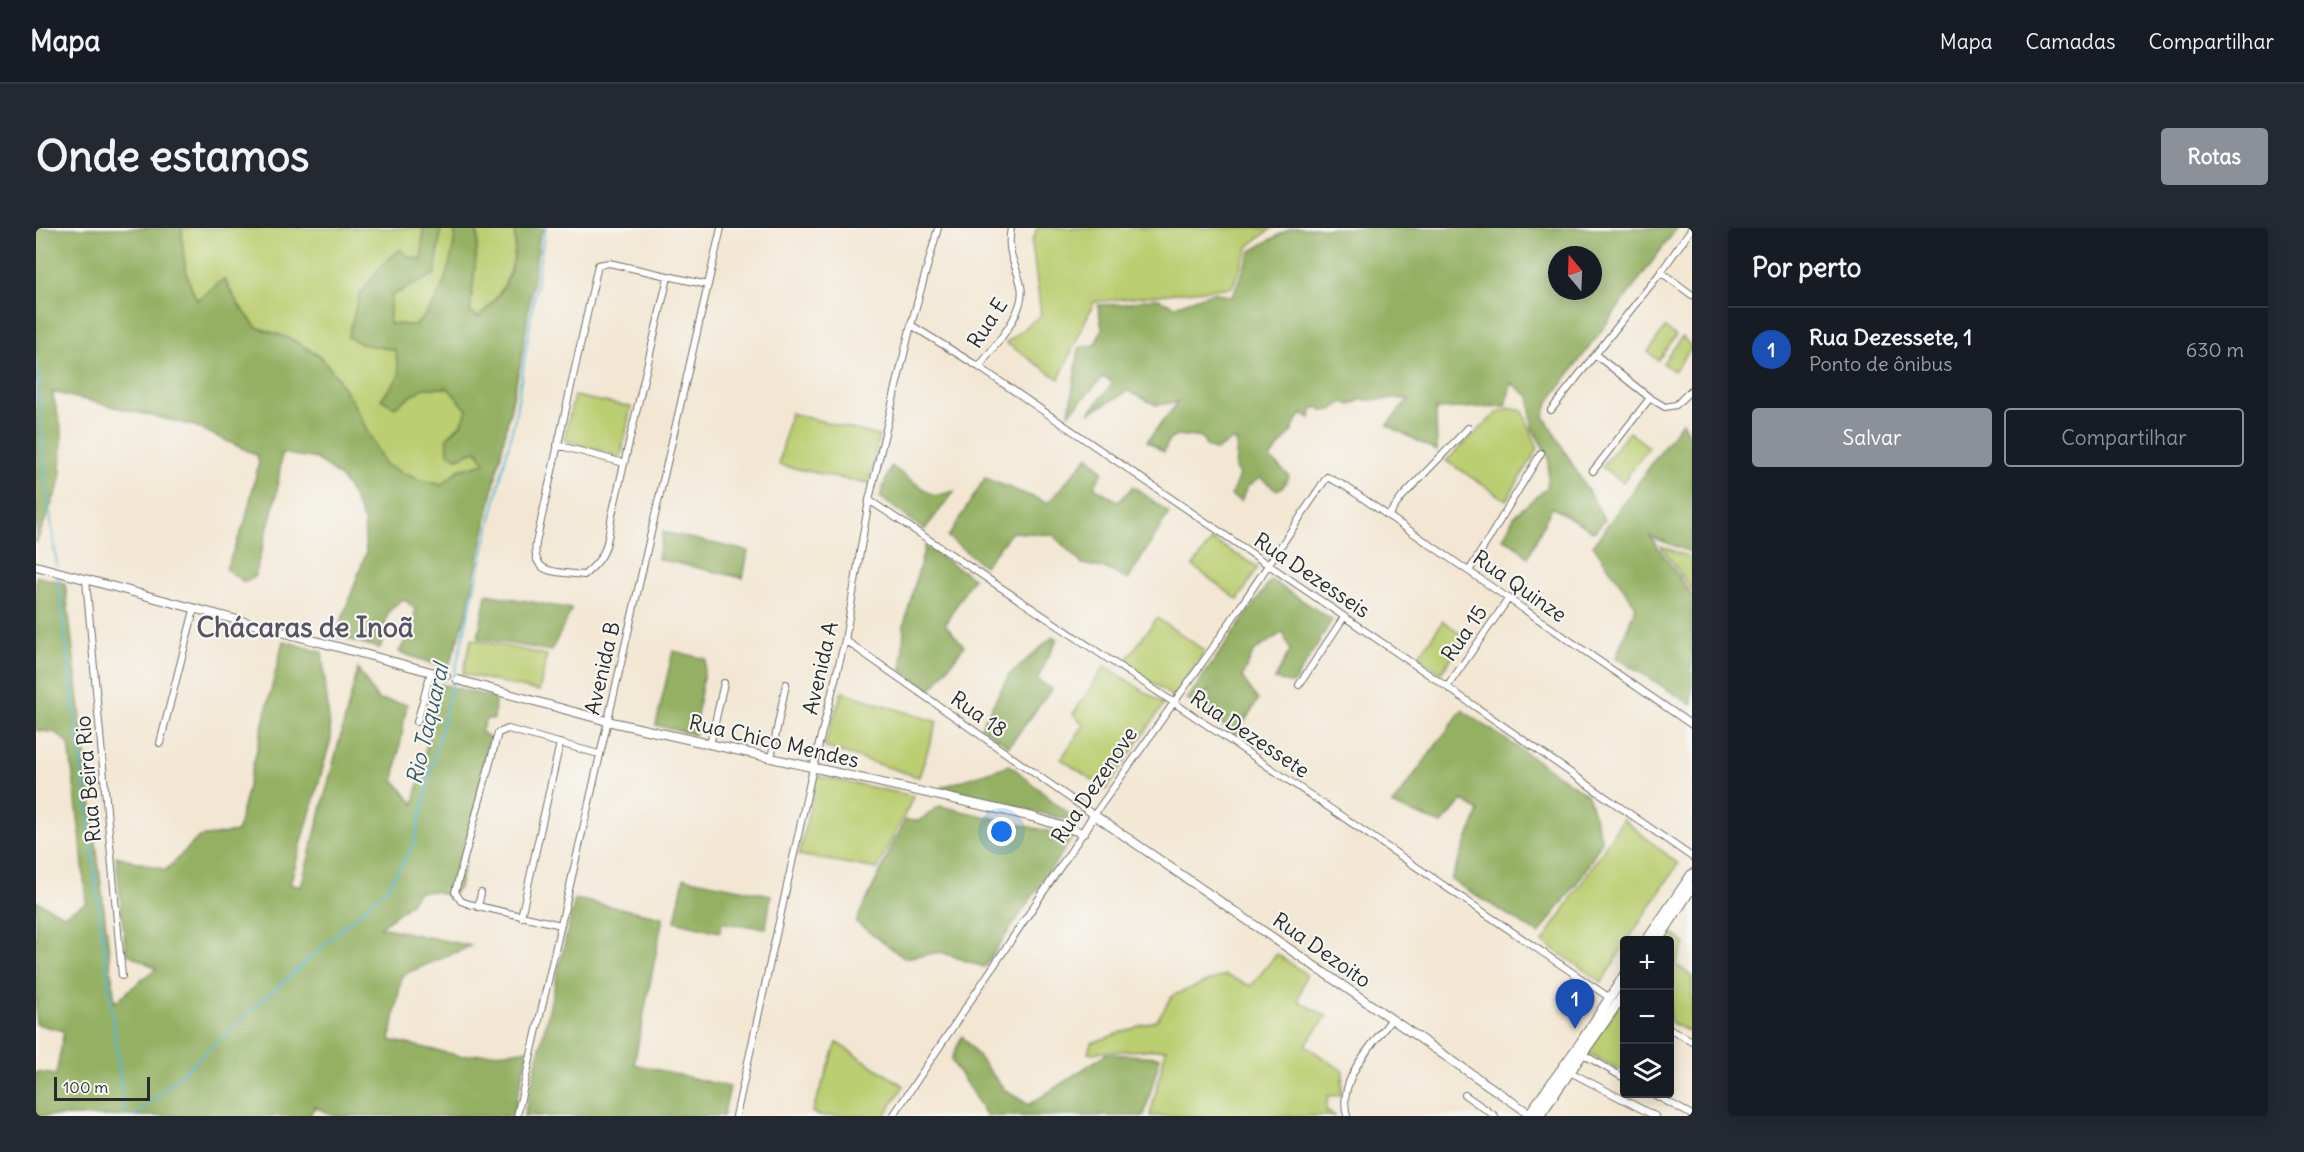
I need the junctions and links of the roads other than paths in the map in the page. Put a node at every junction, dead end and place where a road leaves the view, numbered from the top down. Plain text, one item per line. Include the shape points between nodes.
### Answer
1 (721, 228) edge
2 (938, 228) edge
3 (1011, 228) edge
4 (1692, 228) edge
5 (1661, 272) junction
6 (668, 277) junction
7 (708, 285) junction
8 (1692, 295) edge
9 (911, 325) junction
10 (1596, 355) junction
11 (979, 367) junction
12 (1692, 389) edge
13 (1650, 398) junction
14 (1551, 410) dead end
15 (1468, 428) dead end
16 (557, 445) junction
17 (1541, 453) dead end
18 (624, 463) junction
19 (1593, 471) dead end
20 (1327, 477) joint
21 (869, 500) junction
22 (1388, 516) junction
23 (1267, 565) junction
24 (36, 566) edge
25 (1469, 571) junction
26 (86, 580) junction
27 (1509, 598) junction
28 (194, 610) junction
29 (1344, 617) junction
30 (845, 640) junction
31 (431, 672) junction
32 (446, 676) dead end
33 (458, 680) dead end
34 (724, 683) dead end
35 (786, 684) dead end
36 (1299, 685) dead end
37 (1447, 687) junction
38 (1173, 702) junction
39 (607, 721) junction
40 (417, 722) dead end
41 (1692, 725) edge
42 (160, 743) dead end
43 (560, 743) junction
44 (710, 745) junction
45 (599, 754) junction
46 (771, 758) junction
47 (813, 768) junction
48 (1094, 815) junction
49 (1083, 833) junction
50 (1692, 858) edge
51 (1692, 874) edge
52 (1692, 887) edge
53 (481, 892) dead end
54 (478, 907) junction
55 (521, 917) junction
56 (561, 925) junction
57 (1650, 936) edge
58 (1661, 936) edge
59 (122, 976) dead end
60 (1620, 982) edge
61 (1610, 998) junction
62 (1620, 999) edge
63 (1391, 1020) junction
64 (1674, 1031) edge
65 (1692, 1041) edge
66 (1581, 1053) junction
67 (1570, 1072) junction
68 (1620, 1076) edge
69 (1465, 1095) dead end
70 (1660, 1098) edge
71 (1532, 1115) edge
72 (1692, 1115) edge
73 (517, 1116) edge
74 (736, 1116) edge
75 (893, 1116) edge
76 (1347, 1116) edge
77 (1495, 1116) edge
78 (1655, 1116) edge

1 - 7 street, Avenida B
2 - 9 street, Avenida A
3 - 11 street, Rua E via 1009,252 1022,288 1021,304
4 - 5 street
5 - 8 street
5 - 10 street
6 - 7 street
6 - 16 street via 609,263 598,265
6 - 18 street
7 - 39 street, Avenida B
9 - 11 street, Rua Dezesseis
9 - 21 street, Avenida A
10 - 13 street
10 - 14 street
11 - 23 street, Rua Dezesseis
12 - 13 street via 1671,408
13 - 19 street
15 - 22 street via 1402,496
16 - 18 street
16 - 18 street via 535,552 538,565 544,569 584,575 598,564 606,552
17 - 25 street
20 - 22 street, Rua Quinze
20 - 23 street, Rua Dezenove
21 - 30 street, Avenida A
21 - 38 street, Rua Dezessete
22 - 25 street, Rua Quinze
23 - 29 street, Rua Dezesseis
23 - 38 street, Rua Dezenove
24 - 26 main road
25 - 27 street, Rua Quinze
26 - 28 main road
26 - 59 street, Rua Beira Rio
27 - 37 street, Rua 15
27 - 41 street, Rua Quinze
28 - 31 main road
28 - 42 street
29 - 36 street
29 - 37 street, Rua Dezesseis
30 - 47 street, Avenida A
30 - 48 street, Rua 18
31 - 32 main road
31 - 40 street
33 - 39 main road, Rua Chico Mendes
34 - 44 street
35 - 46 street
37 - 50 street, Rua Dezesseis
38 - 48 street, Rua Dezenove
38 - 61 street, Rua Dezessete
39 - 44 main road, Rua Chico Mendes
39 - 45 street, Avenida B
43 - 45 street
43 - 54 street via 508,729 498,733 455,892 461,901
43 - 55 street
44 - 46 main road, Rua Chico Mendes
45 - 56 street, Avenida B
46 - 47 main road, Rua Chico Mendes
47 - 49 main road, Rua Chico Mendes via 1034,817
47 - 74 street, Avenida A
48 - 49 main road, Rua Dezenove
48 - 63 main road, Rua Dezoito
49 - 75 street, Rua Dezenove
51 - 57 main road
52 - 58 main road
53 - 54 street
54 - 55 street
55 - 56 street
56 - 73 street, Avenida B
60 - 61 main road
61 - 71 main road
62 - 66 main road
63 - 71 main road, Rua Dezoito
63 - 76 street via 1347,1084
64 - 65 street
66 - 67 main road
66 - 68 street
67 - 71 main road
67 - 78 street
69 - 77 street
70 - 72 street

